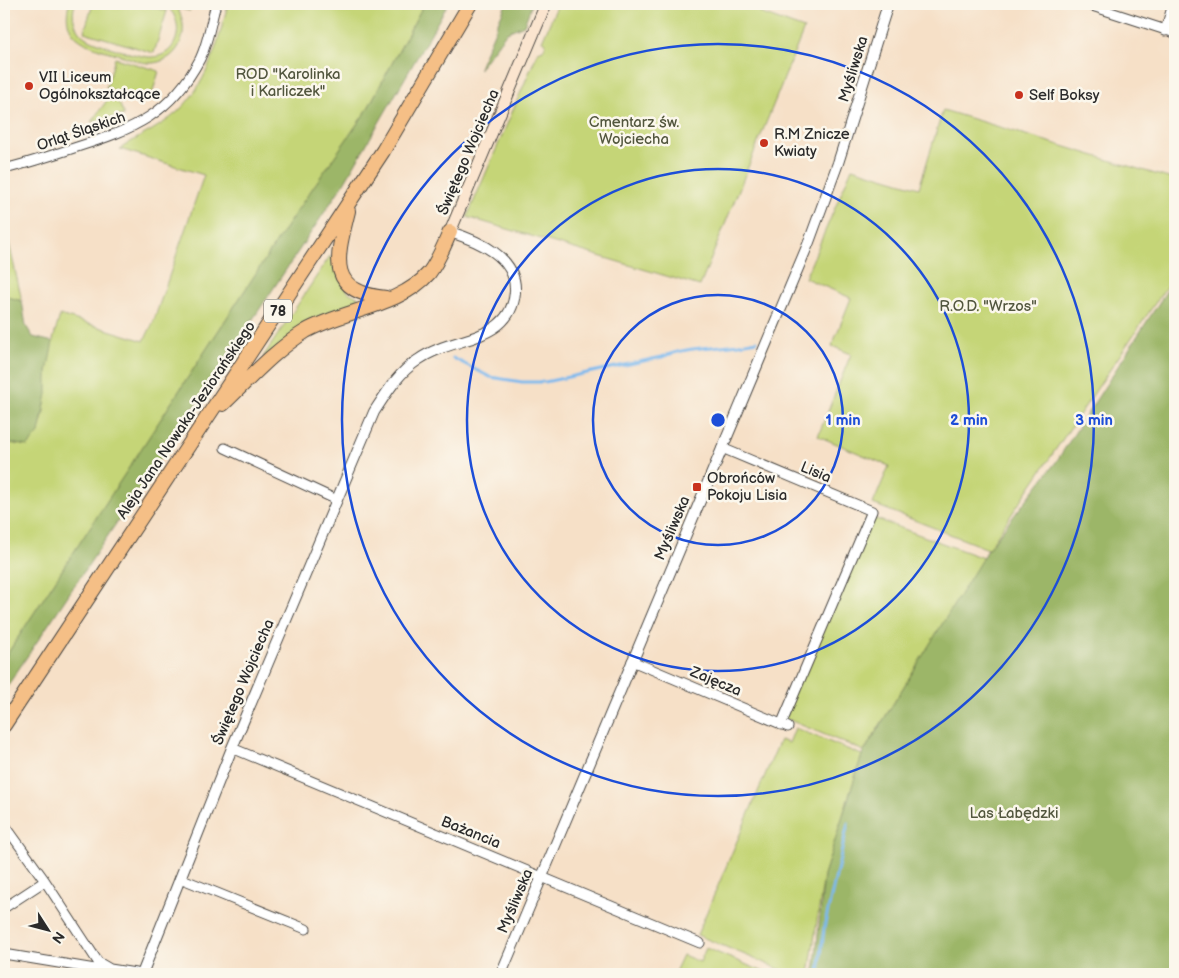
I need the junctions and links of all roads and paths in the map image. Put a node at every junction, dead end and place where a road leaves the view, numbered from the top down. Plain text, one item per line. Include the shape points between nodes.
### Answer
1 (216, 4) edge
2 (470, 4) edge
3 (546, 4) edge
4 (888, 4) edge
5 (1086, 4) edge
6 (1173, 4) edge
7 (1165, 30) junction
8 (1175, 33) edge
9 (4, 169) edge
10 (351, 200) junction
11 (450, 232) junction
12 (389, 298) junction
13 (205, 422) junction
14 (225, 448) dead end
15 (722, 448) junction
16 (337, 500) junction
17 (632, 661) junction
18 (4, 725) edge
19 (785, 726) joint
20 (232, 748) junction
21 (4, 824) edge
22 (543, 876) junction
23 (180, 878) junction
24 (45, 881) junction
25 (4, 908) edge
26 (306, 928) dead end
27 (700, 943) dead end
28 (4, 954) edge
29 (104, 967) junction
30 (142, 974) edge
31 (501, 974) edge

1 - 9 street, Orląt Śląskich via 201,57 172,100 153,116 113,136
2 - 10 main road, Aleja Jana Nowaka-Jeziorańskiego / 78
3 - 11 main road, Świętego Wojciecha
4 - 15 street, Myśliwska via 822,209
5 - 7 street
6 - 7 street
7 - 8 street
10 - 12 main road via 339,247 338,266 344,280 354,290 365,296
10 - 13 main road, Aleja Jana Nowaka-Jeziorańskiego / 78
11 - 12 main road via 437,261 425,276 411,289
11 - 16 street, Świętego Wojciecha via 494,252 506,262 513,274 514,300 509,313 486,332 438,347 397,378 374,412
12 - 13 main road via 305,332 273,356
13 - 18 main road, Aleja Jana Nowaka-Jeziorańskiego / 78
14 - 16 street
15 - 17 street, Myśliwska
15 - 19 street, Lisia via 872,510
16 - 20 street, Świętego Wojciecha
17 - 19 street, Zajęcza
17 - 22 street, Myśliwska
20 - 22 street, Bażancia
20 - 23 street, Świętego Wojciecha
21 - 24 street
22 - 27 street, Bażancia
22 - 31 street, Myśliwska
23 - 26 street
23 - 30 street, Świętego Wojciecha
24 - 25 street
24 - 29 street via 92,955
28 - 29 street via 95,969
29 - 30 street

